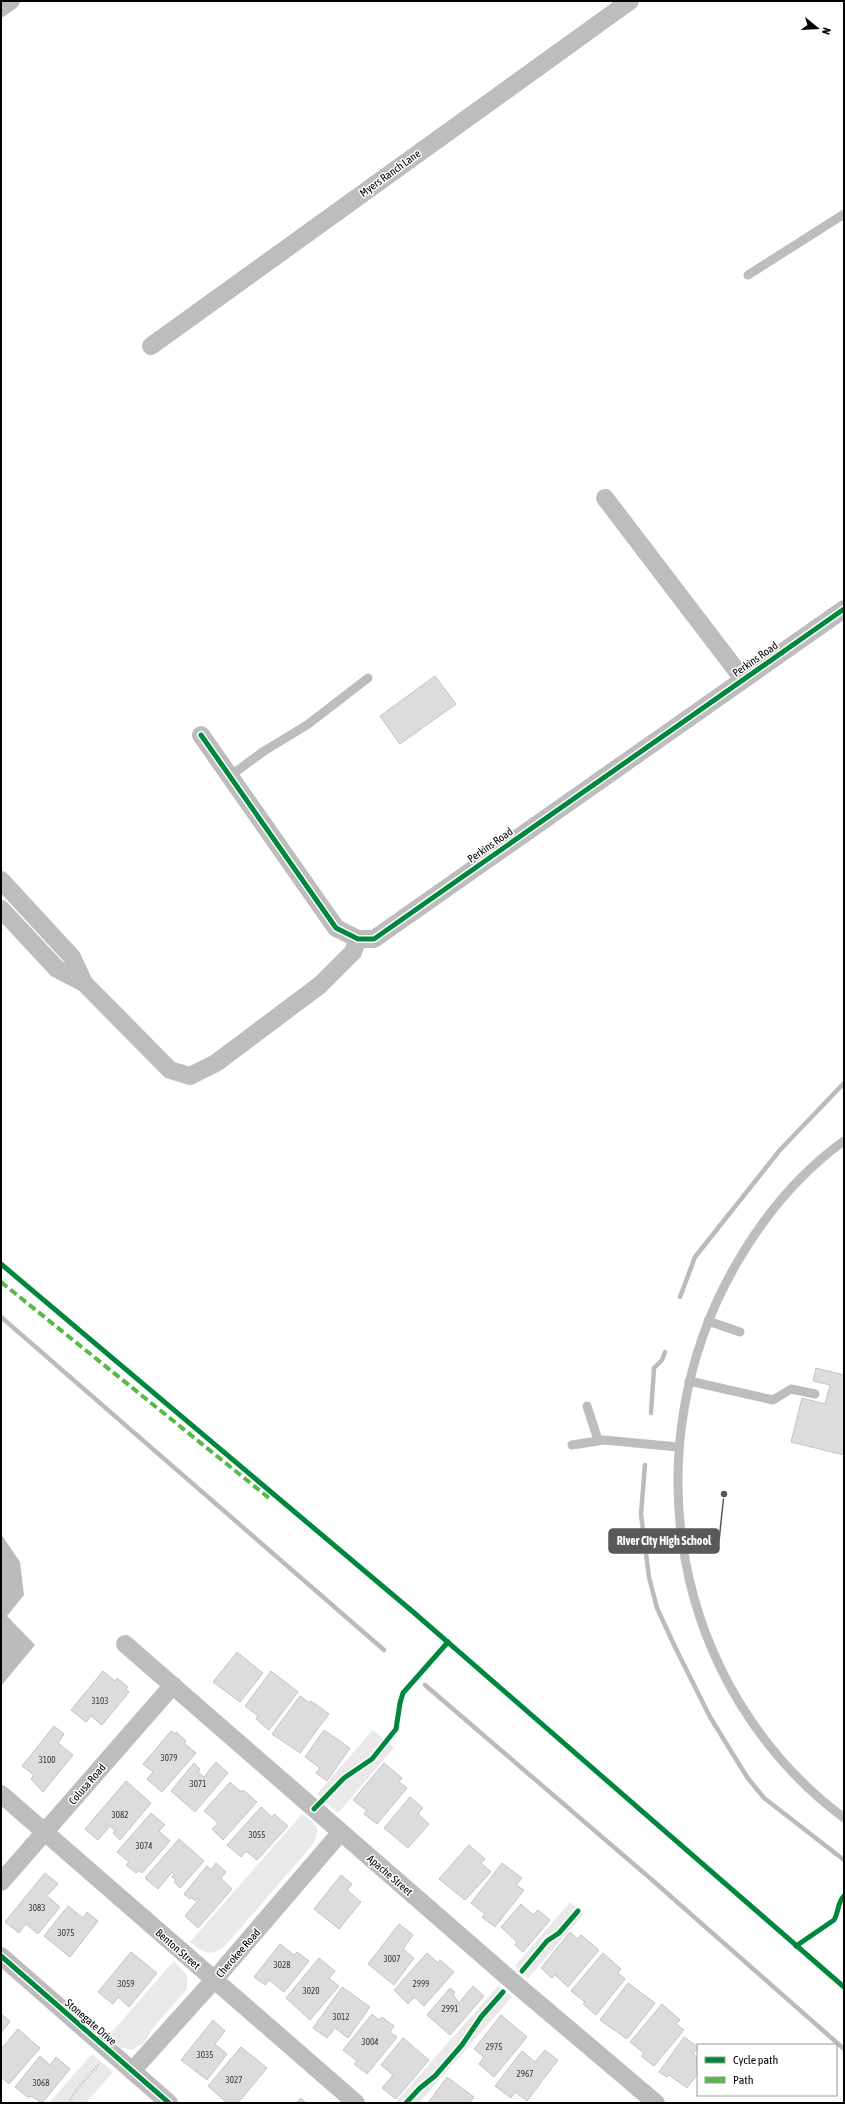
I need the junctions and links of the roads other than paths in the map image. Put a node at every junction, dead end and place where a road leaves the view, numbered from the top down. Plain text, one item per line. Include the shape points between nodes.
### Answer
1 (630, 1) edge
2 (844, 214) edge
3 (748, 275) dead end
4 (151, 346) dead end
5 (605, 498) dead end
6 (844, 609) edge
7 (368, 678) dead end
8 (743, 679) junction
9 (201, 735) dead end
10 (230, 776) junction
11 (1, 880) edge
12 (1, 909) edge
13 (358, 939) junction
14 (84, 983) junction
15 (844, 1141) edge
16 (708, 1321) junction
17 (740, 1332) dead end
18 (689, 1381) junction
19 (814, 1394) dead end
20 (587, 1406) dead end
21 (598, 1440) junction
22 (572, 1445) dead end
23 (678, 1447) junction
24 (125, 1644) dead end
25 (173, 1685) junction
26 (1, 1794) edge
27 (844, 1818) edge
28 (45, 1832) junction
29 (341, 1832) junction
30 (1, 1882) edge
31 (1, 1956) edge
32 (214, 1980) junction
33 (132, 2071) junction
34 (169, 2103) edge
35 (356, 2103) edge
36 (656, 2103) edge

1 - 4 street, Myers Ranch Lane
2 - 3 lane
5 - 8 street
6 - 8 street, Perkins Road
7 - 10 lane via 308,725 264,750
8 - 13 street, Perkins Road via 374,939
9 - 10 street
10 - 13 street via 336,928
11 - 14 street via 72,957
12 - 14 street via 57,969
13 - 14 street via 354,952 320,985 216,1063 190,1076 170,1070
15 - 16 lane via 811,1169 761,1225 730,1274
16 - 17 lane
16 - 18 lane
18 - 19 lane via 773,1400 791,1390
18 - 23 lane
20 - 21 lane
21 - 22 lane
21 - 23 lane
23 - 27 lane via 677,1494 685,1564 700,1618 717,1659 734,1693 760,1734 792,1772
24 - 25 street, Apache Street
25 - 28 street, Colusa Road
25 - 29 street, Apache Street
26 - 28 street, Benton Street
28 - 30 street, Colusa Road
28 - 32 street, Benton Street
29 - 32 street, Cherokee Road
29 - 36 street, Apache Street
31 - 33 street, Stonegate Drive
32 - 33 street, Cherokee Road
32 - 35 street, Benton Street
33 - 34 street, Stonegate Drive

